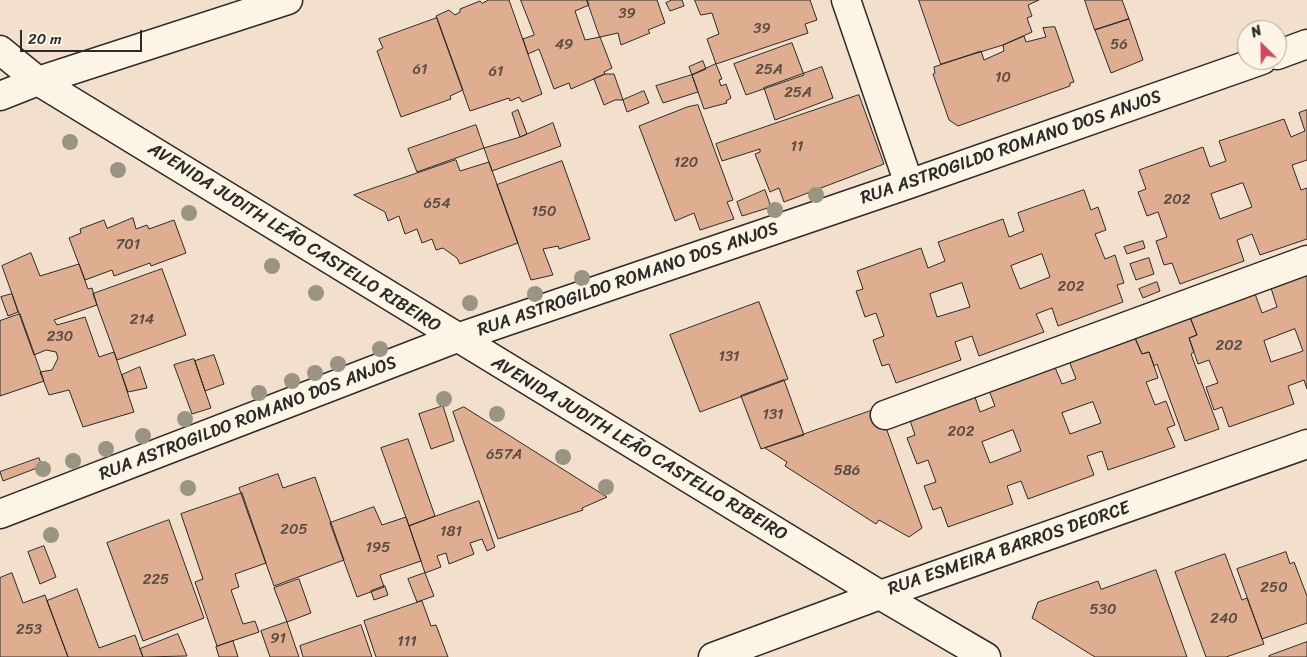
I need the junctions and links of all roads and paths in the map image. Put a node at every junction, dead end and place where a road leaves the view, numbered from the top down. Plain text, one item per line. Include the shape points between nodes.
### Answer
1 (288, 0) edge
2 (846, 0) edge
3 (1307, 44) edge
4 (0, 50) edge
5 (1287, 51) edge
6 (1237, 69) edge
7 (38, 81) junction
8 (0, 96) edge
9 (909, 184) junction
10 (1307, 260) edge
11 (457, 338) junction
12 (885, 415) dead end
13 (1307, 444) edge
14 (0, 514) edge
15 (880, 595) junction
16 (713, 657) edge
17 (986, 657) edge

1 - 7 street
2 - 9 street
3 - 5 street
4 - 7 street, AVENIDA JUDITH LEÃO CASTELLO RIBEIRO
6 - 9 street, RUA ASTROGILDO ROMANO DOS ANJOS
7 - 8 street
7 - 11 street, AVENIDA JUDITH LEÃO CASTELLO RIBEIRO
9 - 11 street, RUA ASTROGILDO ROMANO DOS ANJOS
10 - 12 street
11 - 14 street, RUA ASTROGILDO ROMANO DOS ANJOS
11 - 15 street, AVENIDA JUDITH LEÃO CASTELLO RIBEIRO
13 - 15 street, RUA ESMEIRA BARROS DEORCE
15 - 16 street, RUA ESMEIRA BARROS DEORCE
15 - 17 street, AVENIDA JUDITH LEÃO CASTELLO RIBEIRO

